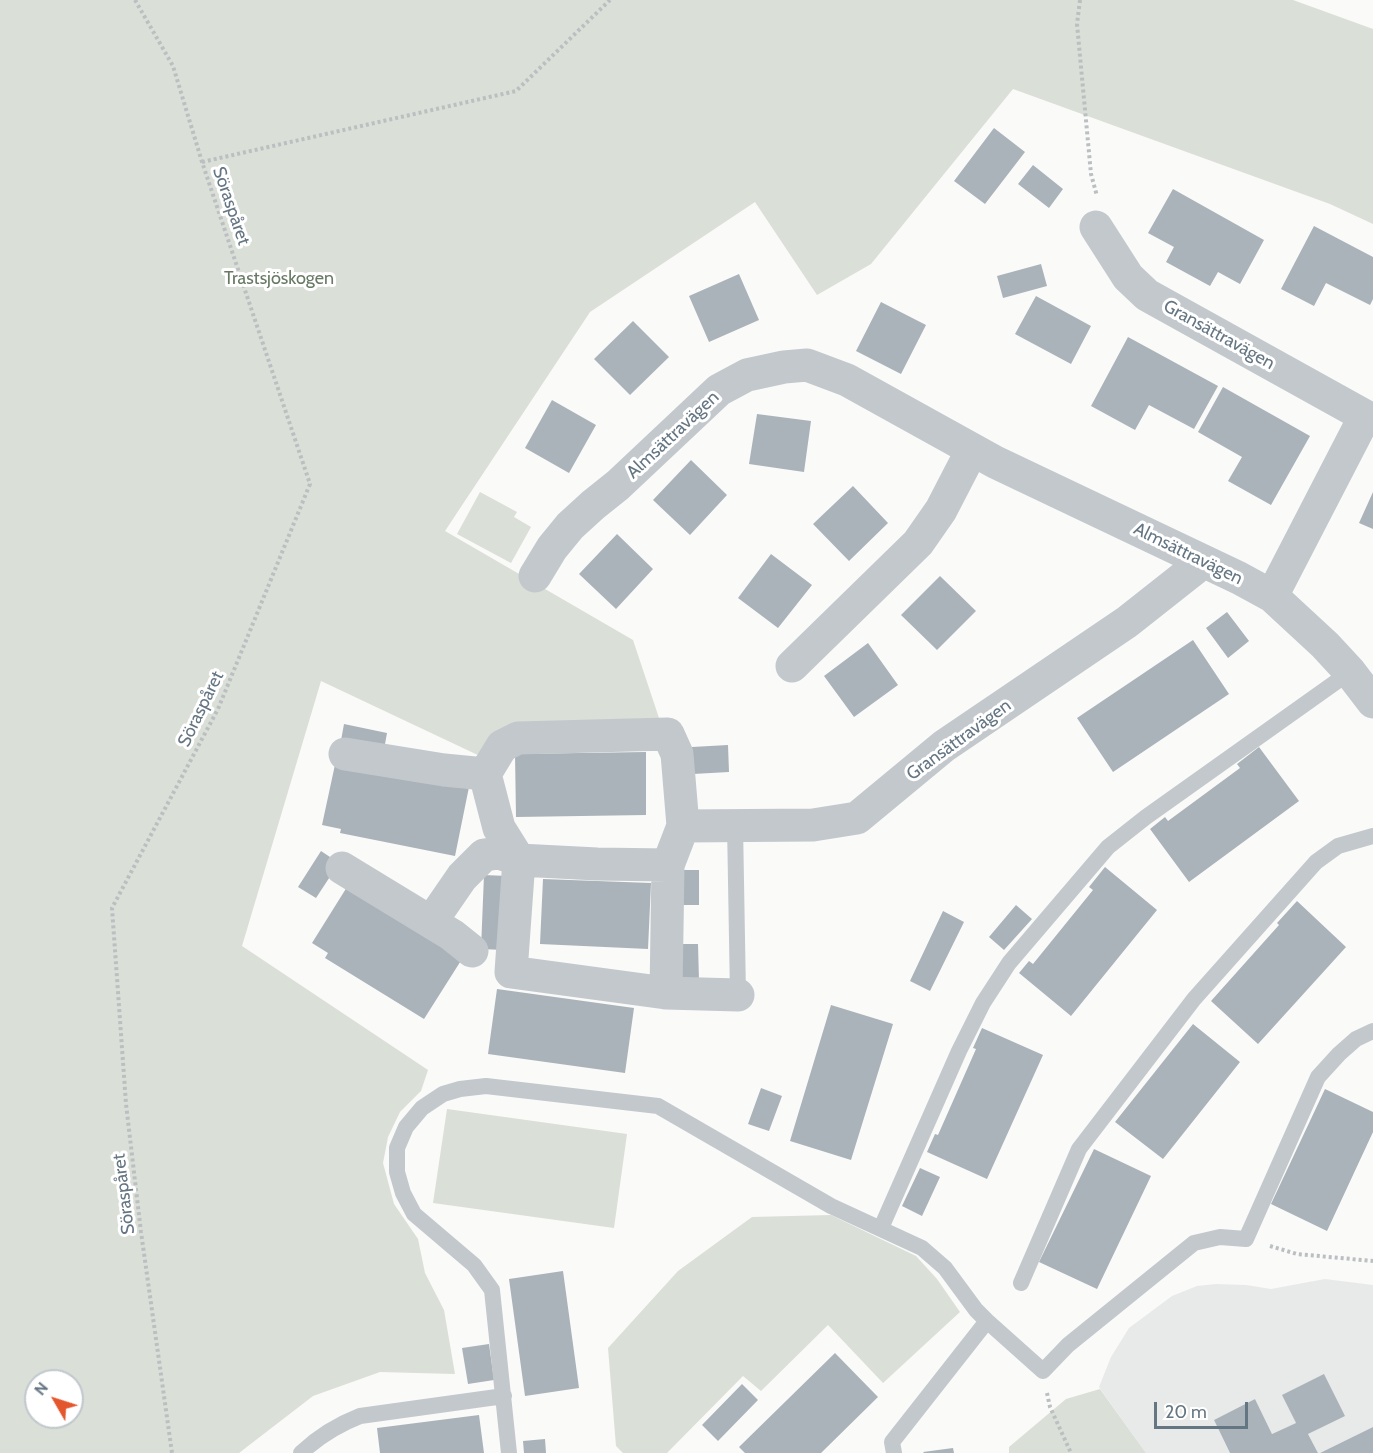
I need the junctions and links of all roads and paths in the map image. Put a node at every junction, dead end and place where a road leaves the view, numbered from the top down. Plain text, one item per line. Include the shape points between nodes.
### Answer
1 (135, 0) edge
2 (610, 0) edge
3 (1080, 0) edge
4 (202, 162) junction
5 (1096, 227) joint
6 (1369, 418) edge
7 (972, 450) junction
8 (1203, 562) junction
9 (535, 576) dead end
10 (1272, 596) junction
11 (792, 666) dead end
12 (1350, 672) junction
13 (1373, 702) edge
14 (345, 753) dead end
15 (485, 774) junction
16 (735, 824) junction
17 (683, 826) junction
18 (1373, 836) edge
19 (519, 860) junction
20 (668, 865) junction
21 (342, 868) dead end
22 (431, 922) junction
23 (472, 951) dead end
24 (666, 993) junction
25 (738, 995) joint
26 (1373, 1031) edge
27 (881, 1228) junction
28 (1246, 1239) junction
29 (1373, 1260) edge
30 (1021, 1284) dead end
31 (987, 1321) junction
32 (1043, 1371) junction
33 (504, 1396) junction
34 (172, 1453) edge
35 (301, 1453) edge
36 (509, 1453) edge
37 (894, 1453) edge
38 (1071, 1453) edge

1 - 4 path, Söraspåret via 173,66
2 - 4 path via 516,91
3 - 5 path via 1077,24 1091,174 1097,198 1090,217
4 - 34 path, Söraspåret via 310,484 218,709 112,908 126,1104
5 - 6 street, Gransättravägen via 1128,277 1148,295
6 - 10 street, Gransättravägen
7 - 8 street, Almsättravägen
7 - 9 street, Almsättravägen via 847,380 807,365 747,375 719,390 592,505 552,548
7 - 11 street via 918,543
8 - 10 street, Almsättravägen
8 - 16 street, Gransättravägen via 1127,622 944,746 857,818 813,825
10 - 12 street, Almsättravägen
12 - 13 street, Almsättravägen
12 - 27 lane via 1108,847 1024,945 983,1003
14 - 15 street via 444,771
15 - 17 street via 502,746 518,738 668,734 676,754
15 - 19 street via 499,828
16 - 17 street, Gransättravägen
16 - 25 lane
17 - 20 street
18 - 30 lane via 1338,846 1316,862 1194,999 1079,1149
19 - 20 street
19 - 22 street via 499,853 484,855 462,877
19 - 24 street via 511,972
20 - 24 street
21 - 22 street
22 - 23 street
24 - 25 street
26 - 28 lane via 1356,1039 1318,1077
27 - 31 lane via 922,1248 938,1261
27 - 33 lane via 831,1206 658,1106 486,1086 443,1094 422,1108 406,1128 397,1148 397,1172 414,1214 474,1264 492,1290
28 - 29 path via 1297,1254
28 - 32 lane via 1220,1237 1194,1243 1068,1345
31 - 32 lane
31 - 37 lane via 892,1442
32 - 38 path via 1050,1407
33 - 35 lane via 360,1416 315,1439
33 - 36 lane

